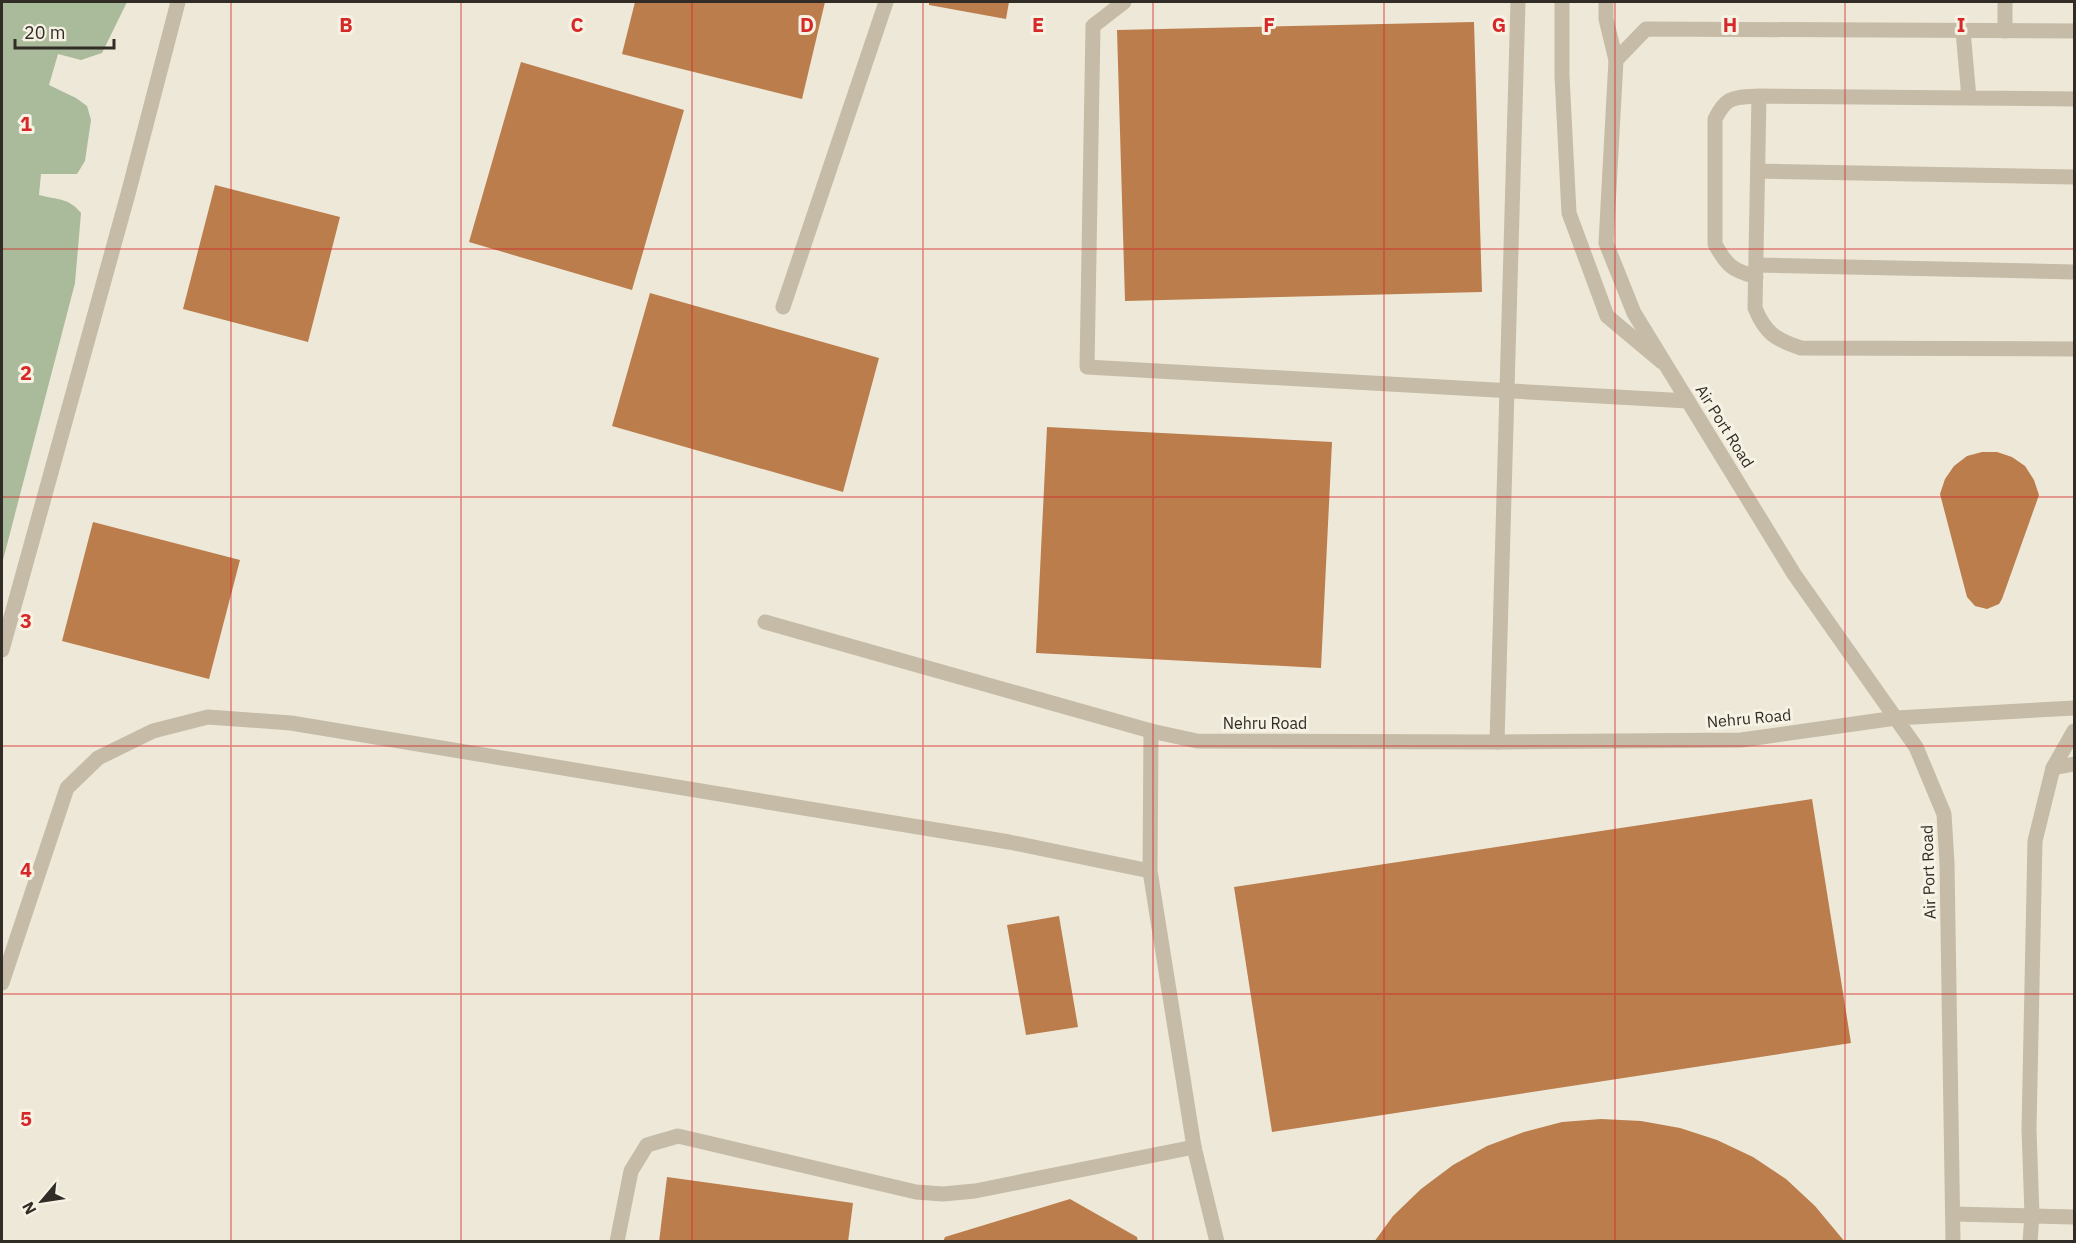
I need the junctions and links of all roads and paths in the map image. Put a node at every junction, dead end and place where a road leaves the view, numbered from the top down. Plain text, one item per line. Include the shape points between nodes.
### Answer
1 (178, 2) edge
2 (886, 2) edge
3 (1124, 2) edge
4 (1518, 2) edge
5 (1562, 2) edge
6 (1606, 2) edge
7 (2005, 2) edge
8 (1963, 31) junction
9 (2005, 31) junction
10 (2074, 31) edge
11 (1617, 60) junction
12 (1759, 96) junction
13 (1969, 98) junction
14 (2074, 99) edge
15 (1758, 171) junction
16 (2074, 177) edge
17 (1756, 271) junction
18 (2074, 272) edge
19 (783, 307) dead end
20 (2074, 349) edge
21 (1666, 366) junction
22 (1508, 392) junction
23 (1688, 401) junction
24 (765, 622) dead end
25 (2, 650) edge
26 (2074, 708) edge
27 (1896, 718) junction
28 (1151, 730) junction
29 (2074, 731) edge
30 (1497, 742) junction
31 (2074, 764) edge
32 (2053, 768) junction
33 (1150, 871) junction
34 (2, 983) edge
35 (1194, 1147) junction
36 (1953, 1214) junction
37 (2032, 1215) junction
38 (2074, 1217) edge
39 (617, 1242) edge
40 (1216, 1242) edge
41 (1953, 1242) edge
42 (2030, 1242) edge

1 - 25 street
2 - 19 street
3 - 22 street via 1093,26 1087,367
4 - 22 street
5 - 21 street via 1569,213 1607,316
6 - 11 street, Air Port Road via 1606,19
7 - 9 street
8 - 9 street
8 - 11 street via 1646,29
8 - 13 street
9 - 10 street
11 - 21 street, Air Port Road via 1606,243 1634,313
12 - 13 street
12 - 15 street
12 - 17 street via 1730,98 1715,119 1715,244 1734,271
13 - 14 street
15 - 16 street
15 - 17 street
17 - 18 street
17 - 20 street via 1755,308 1760,320 1782,342 1801,348
21 - 23 street, Air Port Road
22 - 23 street
22 - 30 street
23 - 27 street, Air Port Road via 1794,574
24 - 28 street, Nehru Road
26 - 27 street, Nehru Road
27 - 30 street, Nehru Road via 1741,740
27 - 36 street, Air Port Road via 1916,747 1944,814
28 - 30 street, Nehru Road via 1197,741
28 - 33 street
29 - 32 street
31 - 32 street
32 - 37 street via 2035,841 2029,1129
33 - 34 street via 1008,842 291,723 208,717 153,731 98,758 67,788
33 - 35 street
35 - 39 street via 943,1194 916,1192 678,1136 647,1145 631,1171
35 - 40 street
36 - 37 street
36 - 41 street, Air Port Road
37 - 38 street
37 - 42 street

